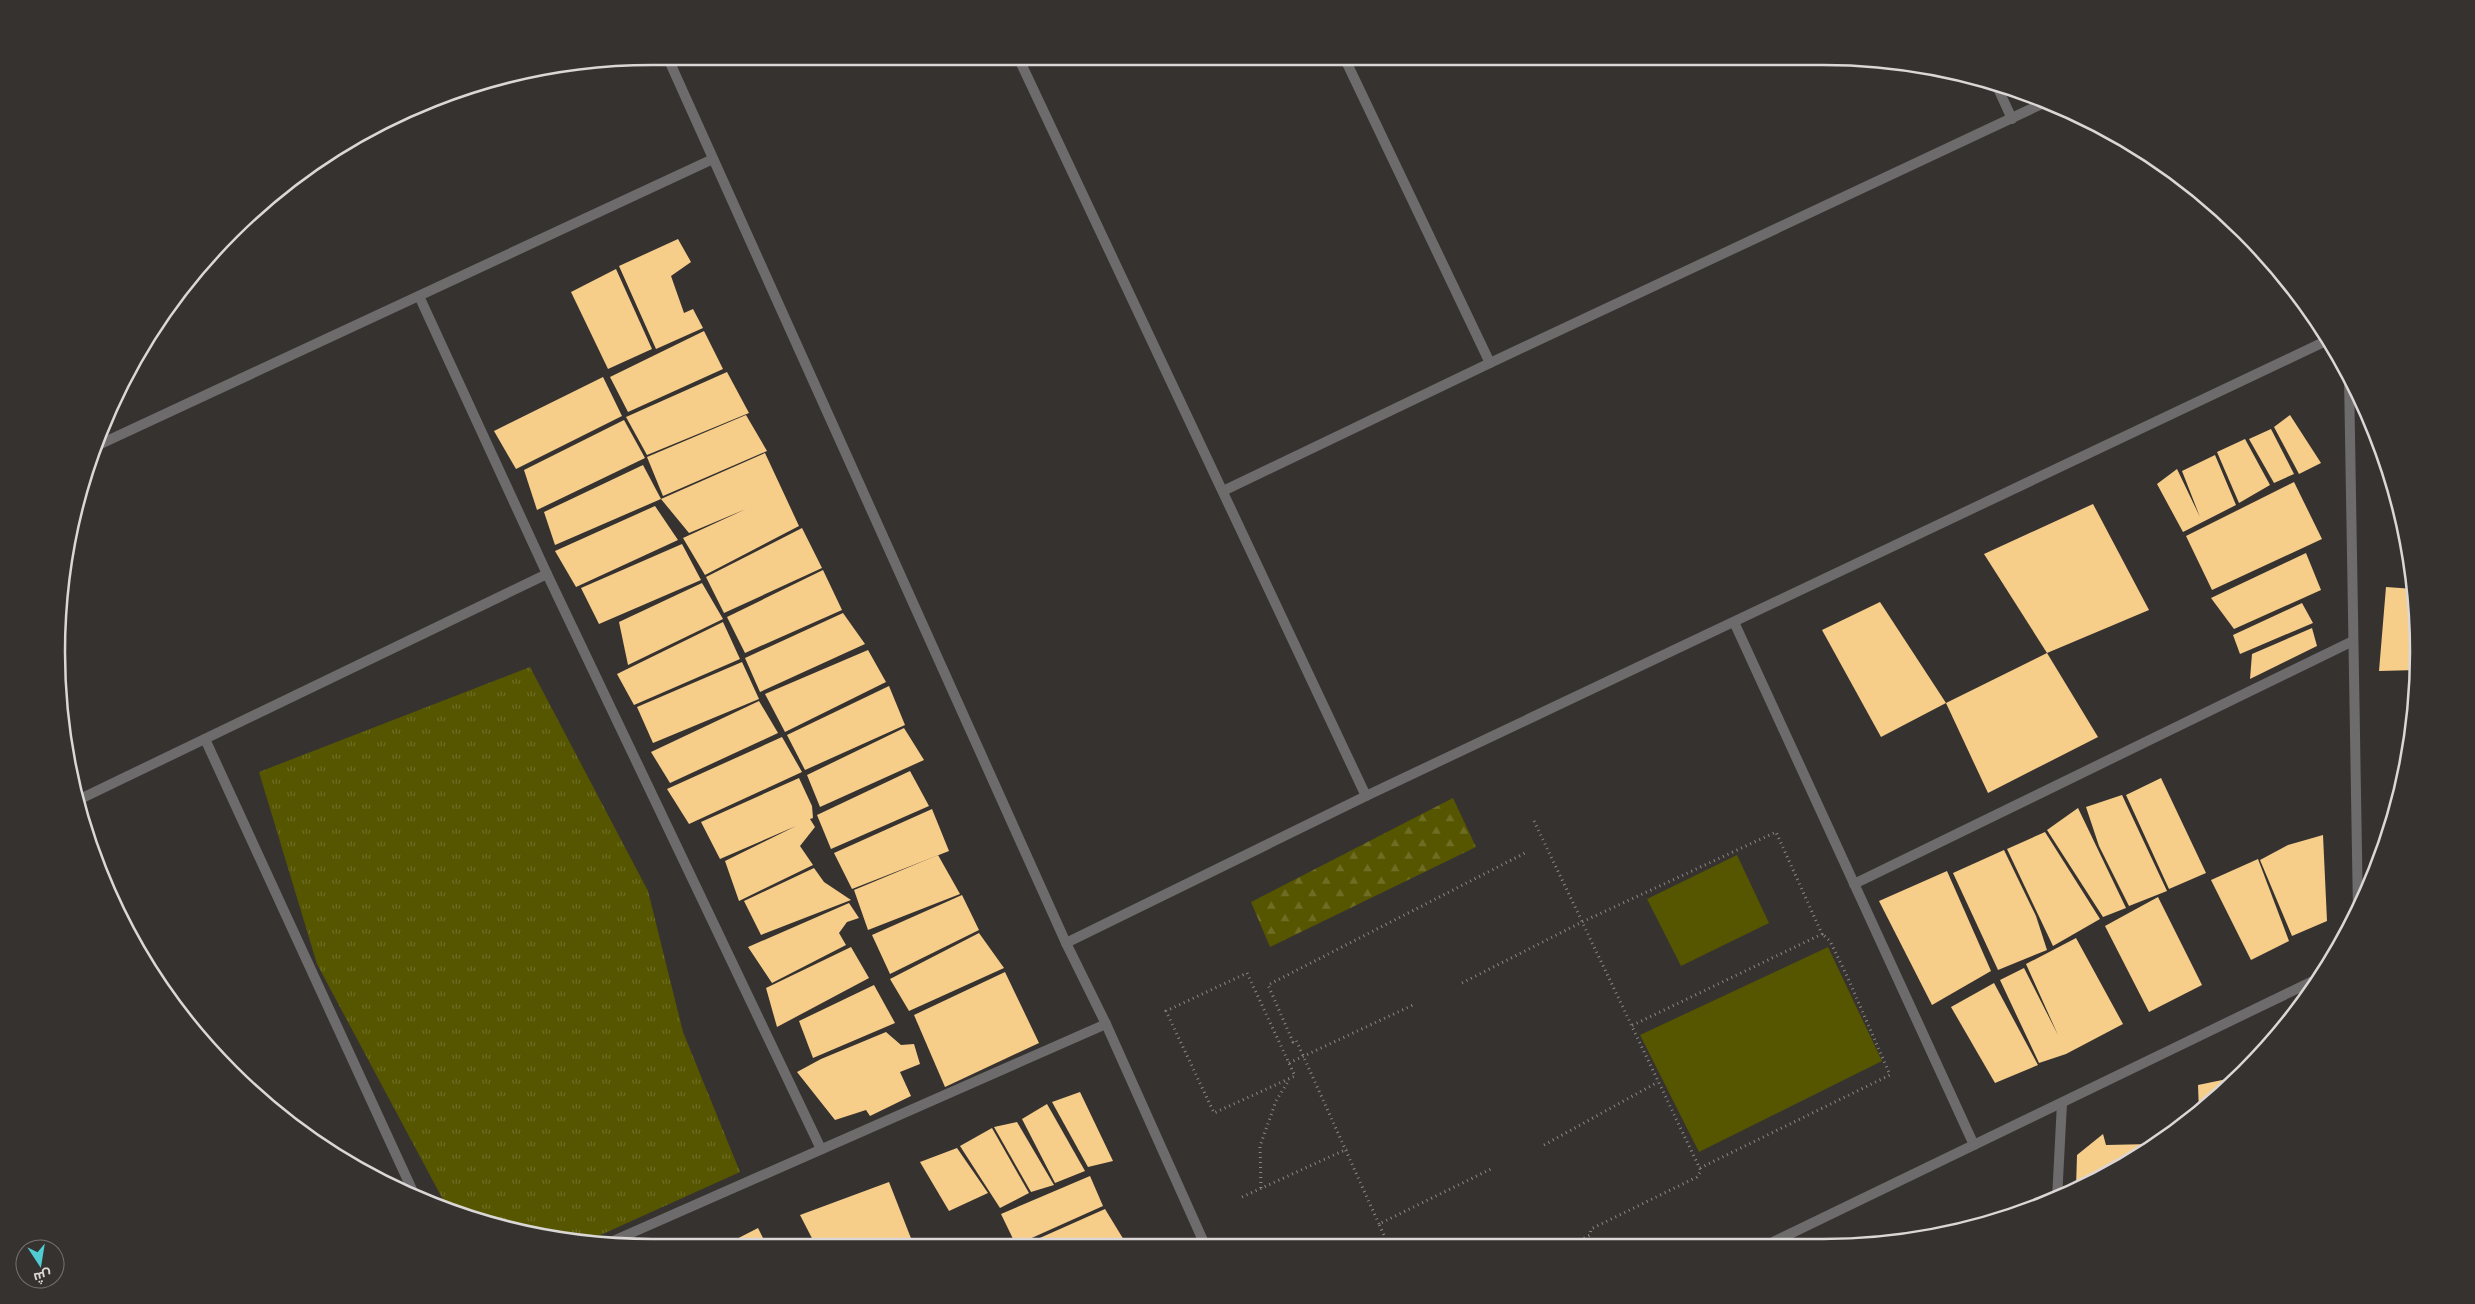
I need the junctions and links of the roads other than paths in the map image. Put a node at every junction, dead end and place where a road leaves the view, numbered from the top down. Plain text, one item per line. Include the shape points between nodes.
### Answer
1 (671, 65) edge
2 (1022, 65) edge
3 (1348, 65) edge
4 (2000, 92) edge
5 (2038, 106) edge
6 (2012, 119) junction
7 (713, 159) junction
8 (418, 296) junction
9 (2321, 343) edge
10 (1490, 363) junction
11 (2349, 393) edge
12 (104, 442) edge
13 (1223, 491) junction
14 (547, 574) junction
15 (1734, 622) junction
16 (2354, 641) junction
17 (205, 739) junction
18 (1366, 796) junction
19 (83, 797) edge
20 (1854, 884) junction
21 (2358, 893) edge
22 (1066, 943) junction
23 (2307, 984) edge
24 (1106, 1024) junction
25 (2062, 1103) junction
26 (1974, 1145) junction
27 (821, 1149) junction
28 (411, 1187) edge
29 (2057, 1190) edge
30 (619, 1238) edge
31 (1202, 1239) edge
32 (1779, 1239) edge

1 - 7 street
2 - 13 street
3 - 10 street
4 - 6 street
5 - 6 street
6 - 10 street
7 - 8 street
7 - 22 street
8 - 12 street
8 - 14 street
9 - 15 street
10 - 13 street
11 - 16 street
13 - 18 street
14 - 17 street
14 - 27 street
15 - 18 street
15 - 20 street
16 - 20 street
16 - 21 street
17 - 19 street
17 - 28 street
18 - 22 street
20 - 26 street
22 - 24 street
23 - 25 street
24 - 27 street
24 - 31 street
25 - 26 street
25 - 29 street
26 - 32 street
27 - 30 street

